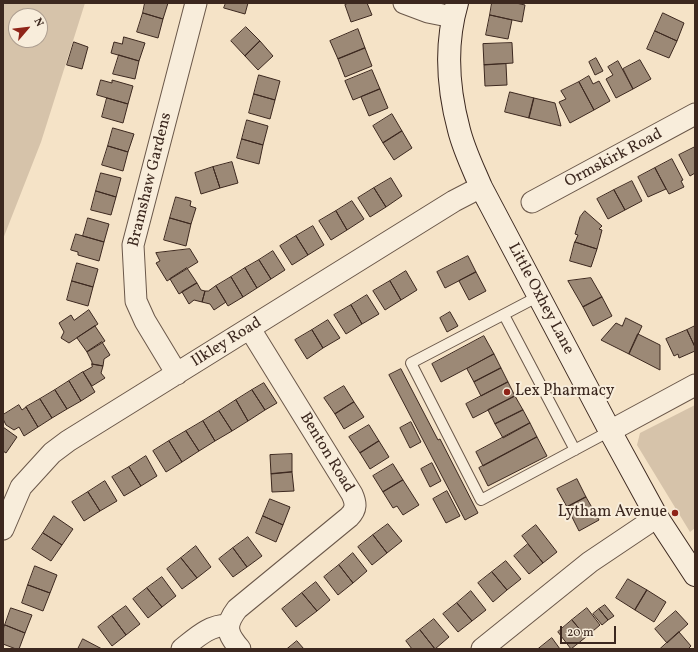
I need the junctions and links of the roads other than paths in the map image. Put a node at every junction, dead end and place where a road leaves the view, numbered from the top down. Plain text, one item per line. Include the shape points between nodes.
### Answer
1 (196, 3) edge
2 (404, 3) edge
3 (455, 10) edge
4 (695, 114) edge
5 (481, 187) junction
6 (532, 202) dead end
7 (539, 296) junction
8 (504, 315) junction
9 (250, 329) junction
10 (176, 374) junction
11 (695, 385) edge
12 (610, 431) junction
13 (575, 450) junction
14 (658, 517) junction
15 (3, 529) edge
16 (695, 575) edge
17 (228, 624) junction
18 (182, 649) edge
19 (240, 649) edge
20 (482, 649) edge

1 - 10 street, Bramshaw Gardens via 133,245 136,301
2 - 3 street via 428,12
3 - 5 main road, Little Oxhey Lane via 449,52 451,88 459,130 468,159
4 - 6 street, Ormskirk Road
5 - 7 main road, Little Oxhey Lane
5 - 9 street, Ilkley Road via 454,201
7 - 8 lane
7 - 12 main road, Little Oxhey Lane
8 - 13 lane
8 - 13 lane via 411,363 481,500
9 - 10 street, Ilkley Road
9 - 17 street, Benton Road via 356,503 350,517 237,609
10 - 15 street, Ilkley Road via 96,422 52,453 21,487
11 - 12 street
12 - 13 lane
12 - 14 main road, Little Oxhey Lane
14 - 16 main road, Little Oxhey Lane
14 - 20 street via 590,562
17 - 18 street via 212,628
17 - 19 street via 229,632

